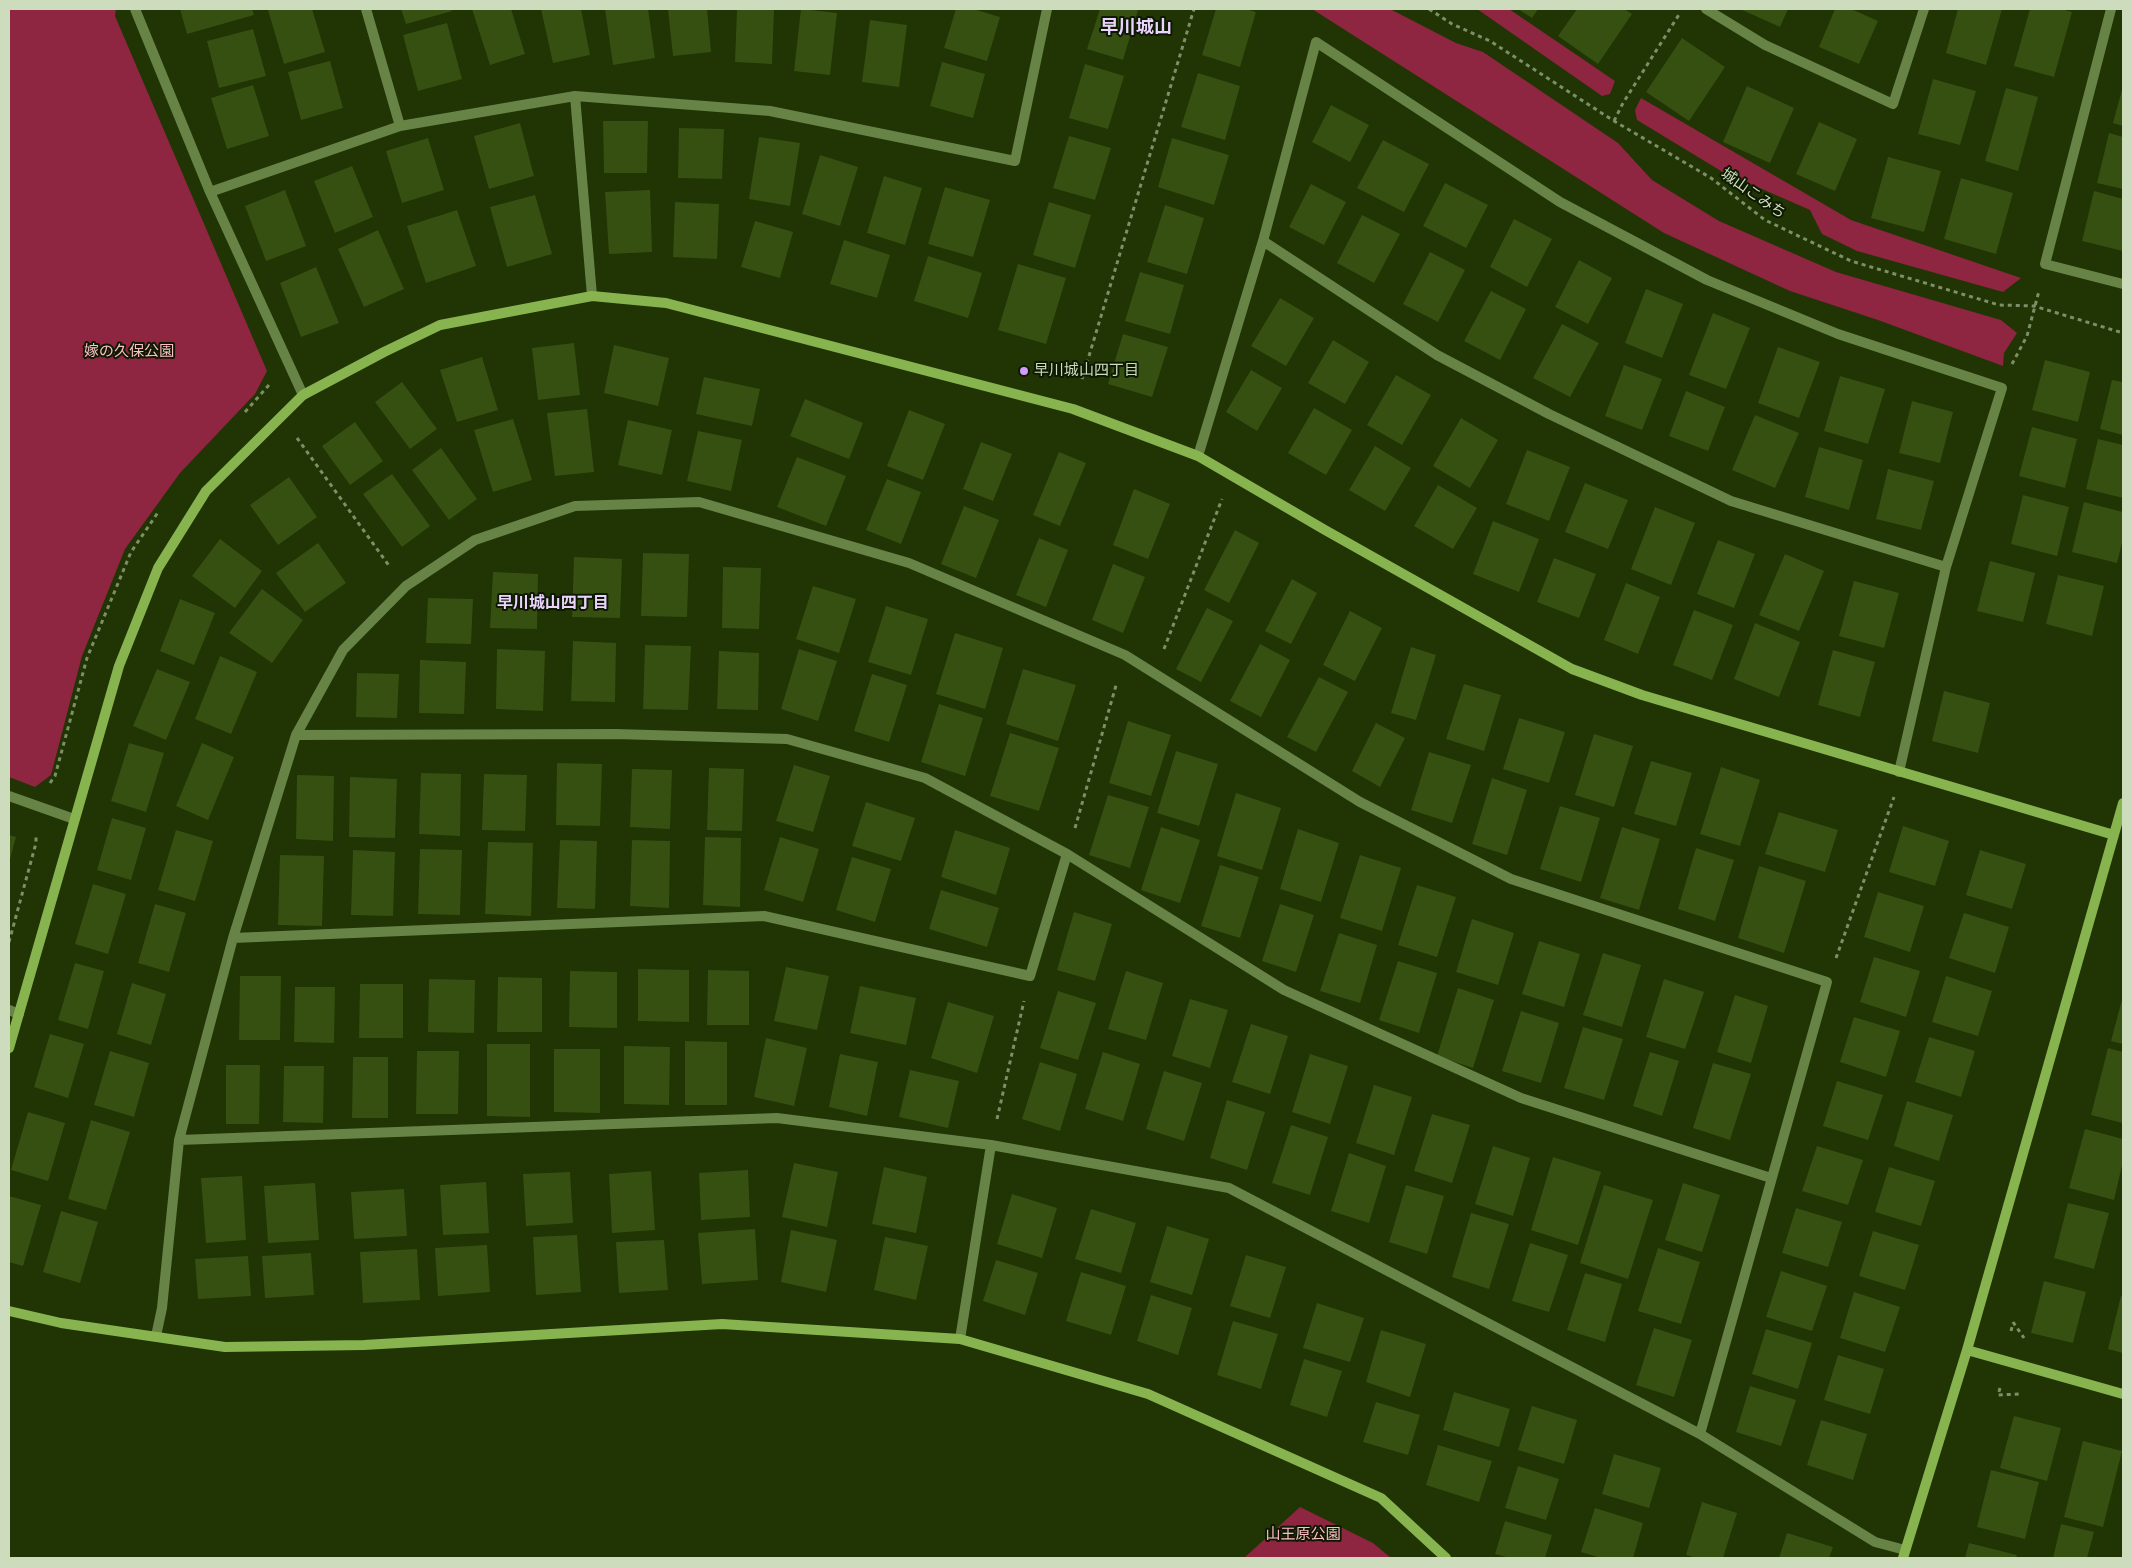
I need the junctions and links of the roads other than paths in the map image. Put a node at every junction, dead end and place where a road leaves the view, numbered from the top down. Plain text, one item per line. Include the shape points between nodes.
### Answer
1 (135, 9) edge
2 (366, 9) edge
3 (1047, 9) edge
4 (1706, 9) edge
5 (1924, 9) edge
6 (2111, 9) edge
7 (575, 96) junction
8 (400, 126) junction
9 (210, 192) junction
10 (1263, 241) junction
11 (2123, 284) edge
12 (592, 296) junction
13 (303, 395) junction
14 (1198, 456) junction
15 (1946, 567) junction
16 (296, 735) junction
17 (1899, 772) junction
18 (9, 796) edge
19 (2123, 803) edge
20 (74, 819) junction
21 (2114, 835) junction
22 (1067, 854) junction
23 (232, 938) junction
24 (9, 1010) edge
25 (19, 1014) junction
26 (9, 1048) edge
27 (179, 1140) junction
28 (991, 1144) junction
29 (1771, 1178) junction
30 (9, 1311) edge
31 (156, 1336) junction
32 (960, 1339) junction
33 (1967, 1350) junction
34 (2123, 1394) edge
35 (1700, 1434) junction
36 (1904, 1554) edge
37 (1446, 1558) edge

1 - 9 street
2 - 8 street
3 - 7 street via 1015,161 770,111
4 - 5 street via 1765,44 1893,104
6 - 11 street via 2045,264
7 - 8 street
7 - 12 street
8 - 9 street
9 - 13 street
10 - 14 street
10 - 15 street via 1437,355 1549,414 1731,501
10 - 15 street via 1316,42 1560,202 1707,280 1838,334 2002,388
12 - 13 street via 440,326
12 - 14 street via 666,303 1073,409
13 - 20 street via 206,491 158,568 118,666
14 - 17 street via 1572,670 1642,695
15 - 17 street
16 - 22 street via 616,734 787,739 925,778
16 - 23 street
16 - 29 street via 343,650 406,586 475,540 575,506 699,502 909,563 1125,656 1360,802 1511,879 1827,982
17 - 21 street
18 - 20 street
19 - 21 street
20 - 25 street
21 - 33 street
22 - 23 street via 1030,976 764,916
22 - 29 street via 1284,990 1310,1002 1521,1098
23 - 27 street
24 - 25 street
25 - 26 street
27 - 28 street via 777,1118
27 - 31 street via 162,1308
28 - 32 street
28 - 35 street via 1230,1188
29 - 35 street
30 - 31 street via 62,1323
31 - 32 street via 225,1347 364,1345 722,1324
32 - 37 street via 1148,1394 1381,1498
33 - 34 street
33 - 36 street
35 - 36 street via 1875,1542

